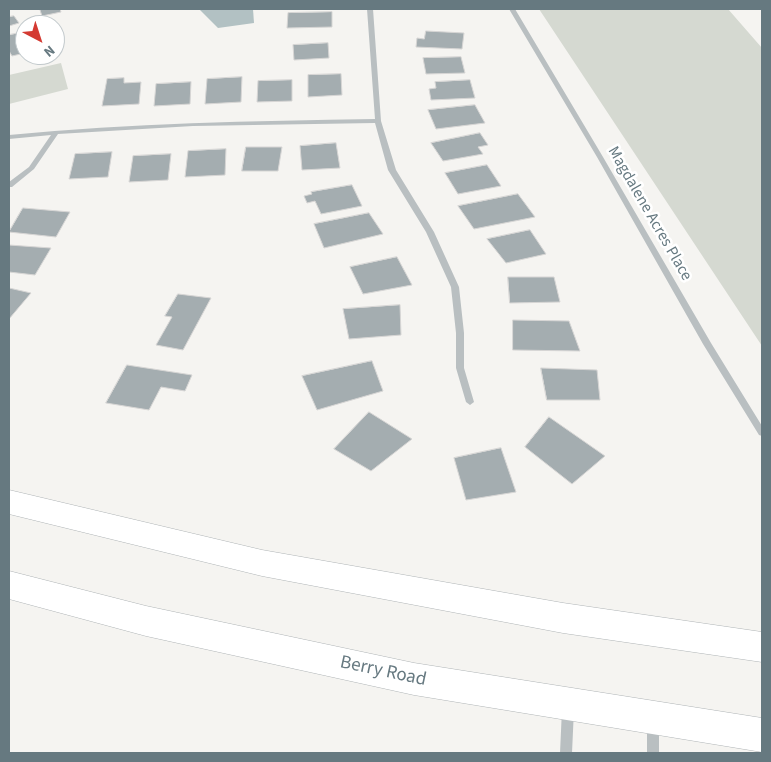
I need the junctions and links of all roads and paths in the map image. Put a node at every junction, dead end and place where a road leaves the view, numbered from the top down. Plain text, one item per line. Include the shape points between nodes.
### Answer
1 (370, 9) edge
2 (512, 9) edge
3 (378, 121) junction
4 (56, 132) junction
5 (9, 137) edge
6 (9, 185) edge
7 (470, 402) dead end
8 (762, 433) edge
9 (9, 502) edge
10 (9, 585) edge
11 (762, 647) edge
12 (568, 704) junction
13 (653, 718) junction
14 (762, 735) edge
15 (566, 753) edge
16 (653, 753) edge

1 - 3 street
2 - 8 street, Magdalene Acres Place
3 - 4 street
3 - 7 street via 392,170 430,232 454,287 460,333 460,368
4 - 5 street
4 - 6 street via 32,168
9 - 11 highway via 290,568 563,618
10 - 12 highway, Berry Road via 146,621 414,680
12 - 13 highway, Berry Road
12 - 15 street
13 - 14 highway, Berry Road
13 - 16 street

